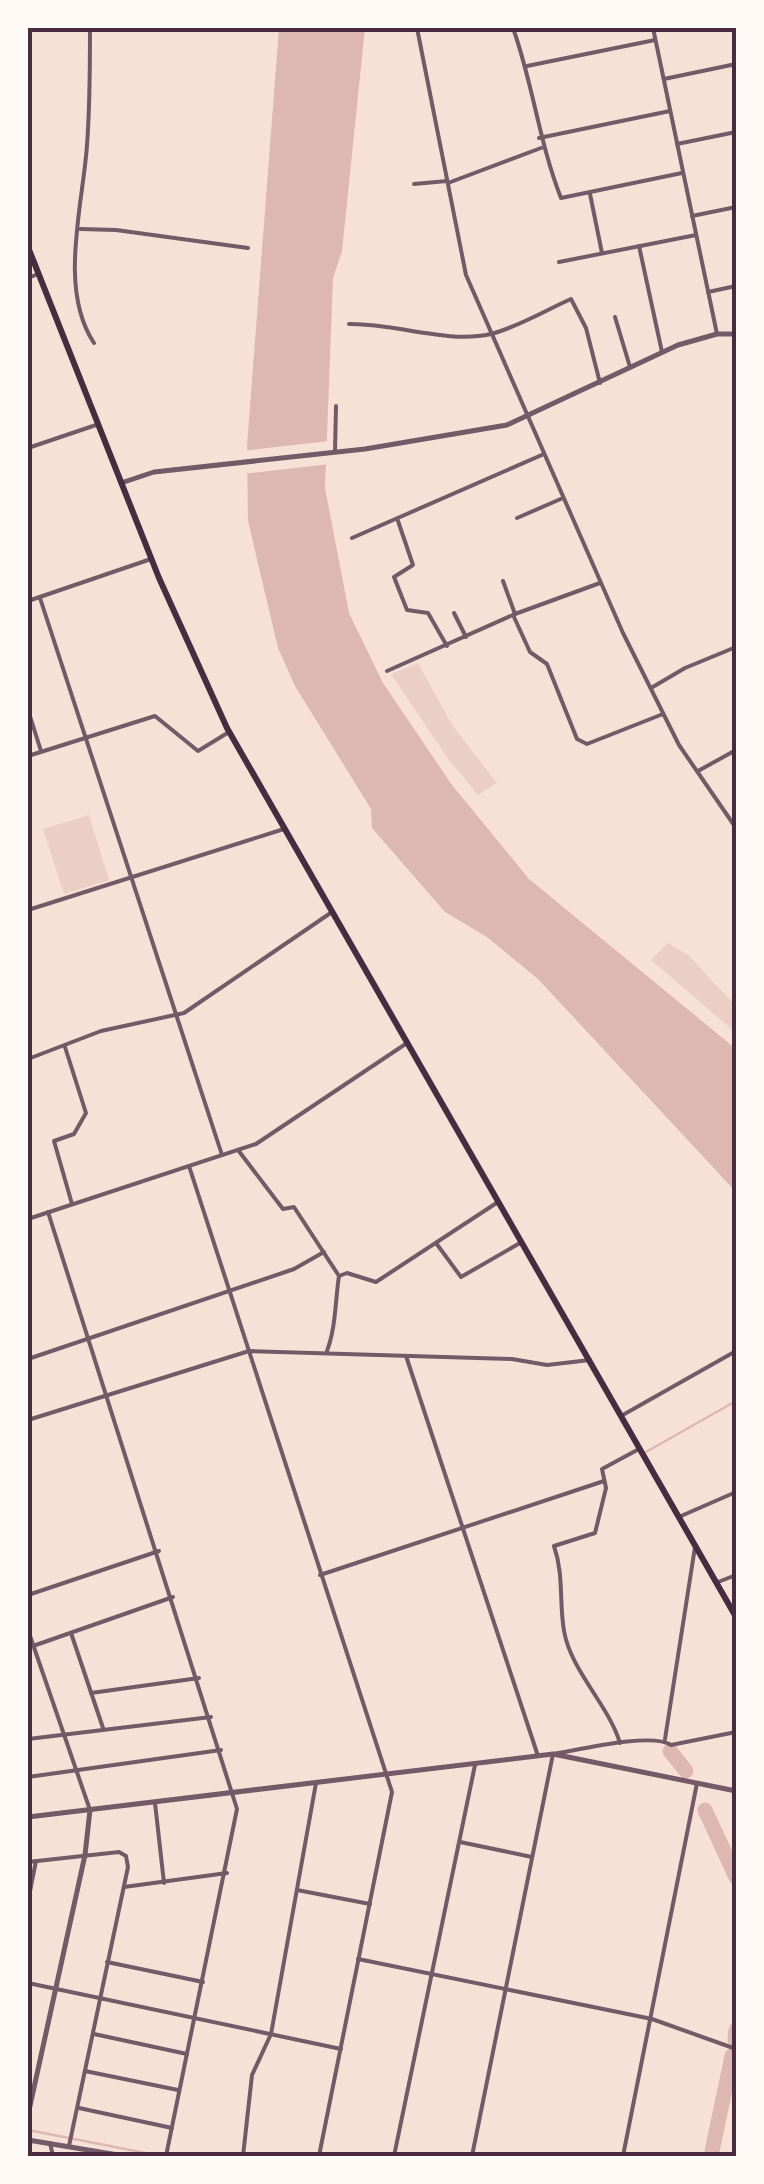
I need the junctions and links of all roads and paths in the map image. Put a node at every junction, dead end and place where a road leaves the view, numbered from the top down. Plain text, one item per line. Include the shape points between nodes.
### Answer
1 (90, 28) edge
2 (417, 28) edge
3 (514, 28) edge
4 (653, 28) edge
5 (655, 40) junction
6 (736, 64) edge
7 (527, 66) junction
8 (664, 79) junction
9 (670, 111) junction
10 (736, 132) edge
11 (539, 138) junction
12 (677, 144) junction
13 (541, 148) junction
14 (682, 173) junction
15 (448, 182) junction
16 (414, 184) dead end
17 (590, 192) junction
18 (736, 207) edge
19 (692, 216) junction
20 (80, 229) junction
21 (696, 235) junction
22 (639, 246) junction
23 (28, 247) edge
24 (248, 248) dead end
25 (602, 252) junction
26 (558, 262) dead end
27 (38, 274) junction
28 (28, 278) edge
29 (736, 286) edge
30 (708, 292) junction
31 (615, 317) dead end
32 (349, 324) dead end
33 (491, 334) junction
34 (717, 334) junction
35 (736, 334) edge
36 (94, 343) dead end
37 (662, 352) junction
38 (630, 367) junction
39 (600, 383) junction
40 (336, 406) dead end
41 (529, 418) junction
42 (96, 425) junction
43 (28, 448) edge
44 (335, 452) junction
45 (544, 454) junction
46 (121, 483) junction
47 (563, 498) junction
48 (518, 518) dead end
49 (398, 519) junction
50 (352, 538) dead end
51 (152, 559) junction
52 (503, 581) dead end
53 (600, 583) junction
54 (40, 598) junction
55 (28, 601) edge
56 (454, 613) dead end
57 (515, 615) junction
58 (466, 638) junction
59 (447, 646) junction
60 (736, 647) edge
61 (387, 672) dead end
62 (650, 689) junction
63 (28, 710) edge
64 (663, 714) junction
65 (230, 732) junction
66 (85, 737) junction
67 (736, 750) edge
68 (41, 751) junction
69 (28, 756) edge
70 (698, 771) junction
71 (284, 828) junction
72 (736, 828) edge
73 (132, 877) junction
74 (28, 910) edge
75 (332, 912) junction
76 (178, 1016) junction
77 (407, 1044) junction
78 (64, 1046) junction
79 (28, 1059) edge
80 (238, 1150) junction
81 (222, 1155) junction
82 (188, 1166) junction
83 (498, 1202) junction
84 (72, 1204) junction
85 (48, 1212) junction
86 (28, 1219) edge
87 (522, 1242) junction
88 (436, 1243) junction
89 (324, 1252) junction
90 (340, 1276) junction
91 (229, 1292) junction
92 (90, 1338) junction
93 (249, 1351) junction
94 (327, 1351) junction
95 (736, 1351) edge
96 (406, 1356) junction
97 (28, 1360) edge
98 (590, 1360) junction
99 (109, 1392) junction
100 (621, 1416) junction
101 (28, 1420) edge
102 (639, 1450) junction
103 (604, 1481) junction
104 (736, 1492) edge
105 (678, 1516) junction
106 (463, 1528) junction
107 (696, 1547) junction
108 (159, 1551) junction
109 (320, 1575) junction
110 (736, 1575) edge
111 (717, 1582) junction
112 (28, 1595) edge
113 (173, 1598) junction
114 (736, 1616) edge
115 (28, 1630) edge
116 (71, 1633) junction
117 (33, 1646) junction
118 (199, 1678) junction
119 (91, 1693) junction
120 (211, 1716) junction
121 (104, 1730) junction
122 (736, 1732) edge
123 (64, 1735) junction
124 (28, 1740) edge
125 (664, 1740) junction
126 (620, 1744) junction
127 (222, 1750) junction
128 (553, 1754) junction
129 (538, 1756) junction
130 (476, 1765) junction
131 (76, 1770) junction
132 (28, 1776) edge
133 (389, 1776) junction
134 (316, 1783) junction
135 (698, 1783) junction
136 (736, 1791) edge
137 (234, 1792) junction
138 (155, 1802) junction
139 (90, 1810) junction
140 (28, 1817) edge
141 (460, 1842) junction
142 (84, 1855) junction
143 (532, 1858) junction
144 (36, 1861) junction
145 (28, 1862) edge
146 (227, 1873) junction
147 (164, 1883) junction
148 (124, 1887) junction
149 (297, 1890) junction
150 (28, 1897) edge
151 (370, 1904) junction
152 (358, 1959) junction
153 (108, 1962) junction
154 (432, 1973) junction
155 (203, 1982) junction
156 (28, 1983) edge
157 (506, 1986) junction
158 (54, 1989) junction
159 (100, 1998) junction
160 (196, 2018) junction
161 (652, 2019) junction
162 (92, 2034) junction
163 (271, 2034) junction
164 (341, 2049) junction
165 (736, 2049) edge
166 (188, 2054) junction
167 (84, 2071) junction
168 (180, 2090) junction
169 (29, 2098) edge
170 (77, 2108) junction
171 (28, 2115) edge
172 (172, 2128) junction
173 (28, 2140) edge
174 (50, 2144) junction
175 (69, 2146) junction
176 (53, 2156) edge
177 (124, 2156) edge
178 (166, 2156) edge
179 (243, 2156) edge
180 (320, 2156) edge
181 (394, 2156) edge
182 (472, 2156) edge
183 (623, 2156) edge

1 - 20 street
2 - 15 street
3 - 7 street
4 - 5 street
5 - 7 street
5 - 8 street
6 - 8 street
7 - 11 street
8 - 9 street
9 - 11 street
9 - 12 street
10 - 12 street
11 - 13 street
12 - 14 street
13 - 15 street
13 - 17 street via 561,198
14 - 17 street
14 - 19 street
15 - 16 street
15 - 33 street via 466,275
17 - 25 street
18 - 19 street
19 - 21 street
20 - 24 street
20 - 36 street via 78,298
21 - 22 street
21 - 30 street
22 - 25 street
22 - 37 street
23 - 27 highway
25 - 26 street
27 - 28 street
27 - 42 highway
29 - 30 street
30 - 34 street
31 - 38 street
32 - 33 street
33 - 39 street via 571,299
33 - 41 street
34 - 35 street
34 - 37 street
37 - 38 street
38 - 39 street
39 - 41 street
40 - 44 street
41 - 44 street
41 - 45 street
42 - 43 street
42 - 46 highway
44 - 46 street via 154,472
45 - 47 street
45 - 49 street
46 - 51 highway
47 - 48 street
47 - 53 street
49 - 50 street
49 - 59 street via 413,565 394,577 407,610 428,613
51 - 54 street
51 - 65 highway
52 - 57 street
53 - 57 street
53 - 62 street
54 - 55 street
54 - 66 street
56 - 58 street
57 - 58 street
57 - 64 street via 530,652 547,664 576,739 587,744
58 - 59 street
59 - 61 street
60 - 62 street
62 - 64 street
63 - 68 street
64 - 70 street
65 - 66 street via 198,751 155,716
65 - 71 highway
66 - 68 street
66 - 73 street
67 - 70 street
68 - 69 street
70 - 72 street
71 - 73 street
71 - 75 highway
73 - 74 street
73 - 76 street
75 - 76 street
75 - 77 highway
76 - 78 street
76 - 81 street
77 - 80 street
77 - 83 highway
78 - 79 street
78 - 84 street via 86,1113 74,1134 54,1141
80 - 81 street
80 - 89 street via 283,1210 294,1207
81 - 82 street
82 - 84 street
82 - 91 street
83 - 87 highway
83 - 88 street
84 - 85 street
85 - 86 street
85 - 92 street
87 - 88 street via 461,1277
87 - 98 highway
88 - 90 street via 376,1282
89 - 90 street
89 - 91 street
90 - 94 street
91 - 92 street
91 - 93 street
92 - 97 street
92 - 99 street
93 - 94 street
93 - 99 street
93 - 109 street
94 - 96 street
95 - 100 street
96 - 98 street via 547,1365
96 - 106 street
98 - 100 highway
99 - 101 street
99 - 108 street
100 - 102 highway
102 - 103 street via 602,1469
102 - 105 highway
103 - 106 street
103 - 126 street via 595,1533 554,1546 562,1571 564,1633
104 - 105 street
105 - 107 highway
106 - 109 street
106 - 129 street
107 - 111 highway
107 - 125 street
108 - 112 street
108 - 113 street
109 - 133 street
110 - 111 street
111 - 114 highway
113 - 116 street
113 - 118 street
115 - 117 street
116 - 117 street
116 - 119 street
117 - 123 street
118 - 119 street
118 - 120 street
119 - 121 street
120 - 121 street
120 - 127 street
121 - 123 street
122 - 125 street
123 - 124 street
123 - 131 street
125 - 126 street
126 - 128 street
127 - 131 street
127 - 137 street
128 - 129 street
128 - 135 street
128 - 143 street
129 - 130 street
130 - 133 street
130 - 141 street
131 - 132 street
131 - 139 street
133 - 134 street
133 - 151 street via 392,1792
134 - 137 street
134 - 149 street
135 - 136 street
135 - 161 street
137 - 138 street
137 - 146 street via 238,1809
138 - 139 street
138 - 147 street
139 - 140 street
139 - 142 street
141 - 143 street
141 - 154 street
142 - 144 street
142 - 148 street via 126,1856
142 - 158 street
143 - 157 street
144 - 145 street
144 - 150 street
146 - 147 street
146 - 155 street
147 - 148 street
148 - 153 street
149 - 151 street
149 - 163 street
151 - 152 street
152 - 154 street
152 - 164 street
153 - 155 street
153 - 159 street
154 - 157 street
154 - 181 street
155 - 160 street
156 - 158 street
157 - 161 street
157 - 182 street
158 - 159 street
158 - 169 street
159 - 160 street
159 - 162 street
160 - 163 street
160 - 166 street
161 - 165 street
161 - 183 street
162 - 166 street
162 - 167 street
163 - 164 street
163 - 179 street via 252,2075
164 - 180 street
166 - 168 street
167 - 168 street
167 - 170 street
168 - 172 street
169 - 171 street
170 - 172 street
170 - 175 street
172 - 178 street
173 - 174 street
174 - 175 street
174 - 176 street
175 - 177 street

